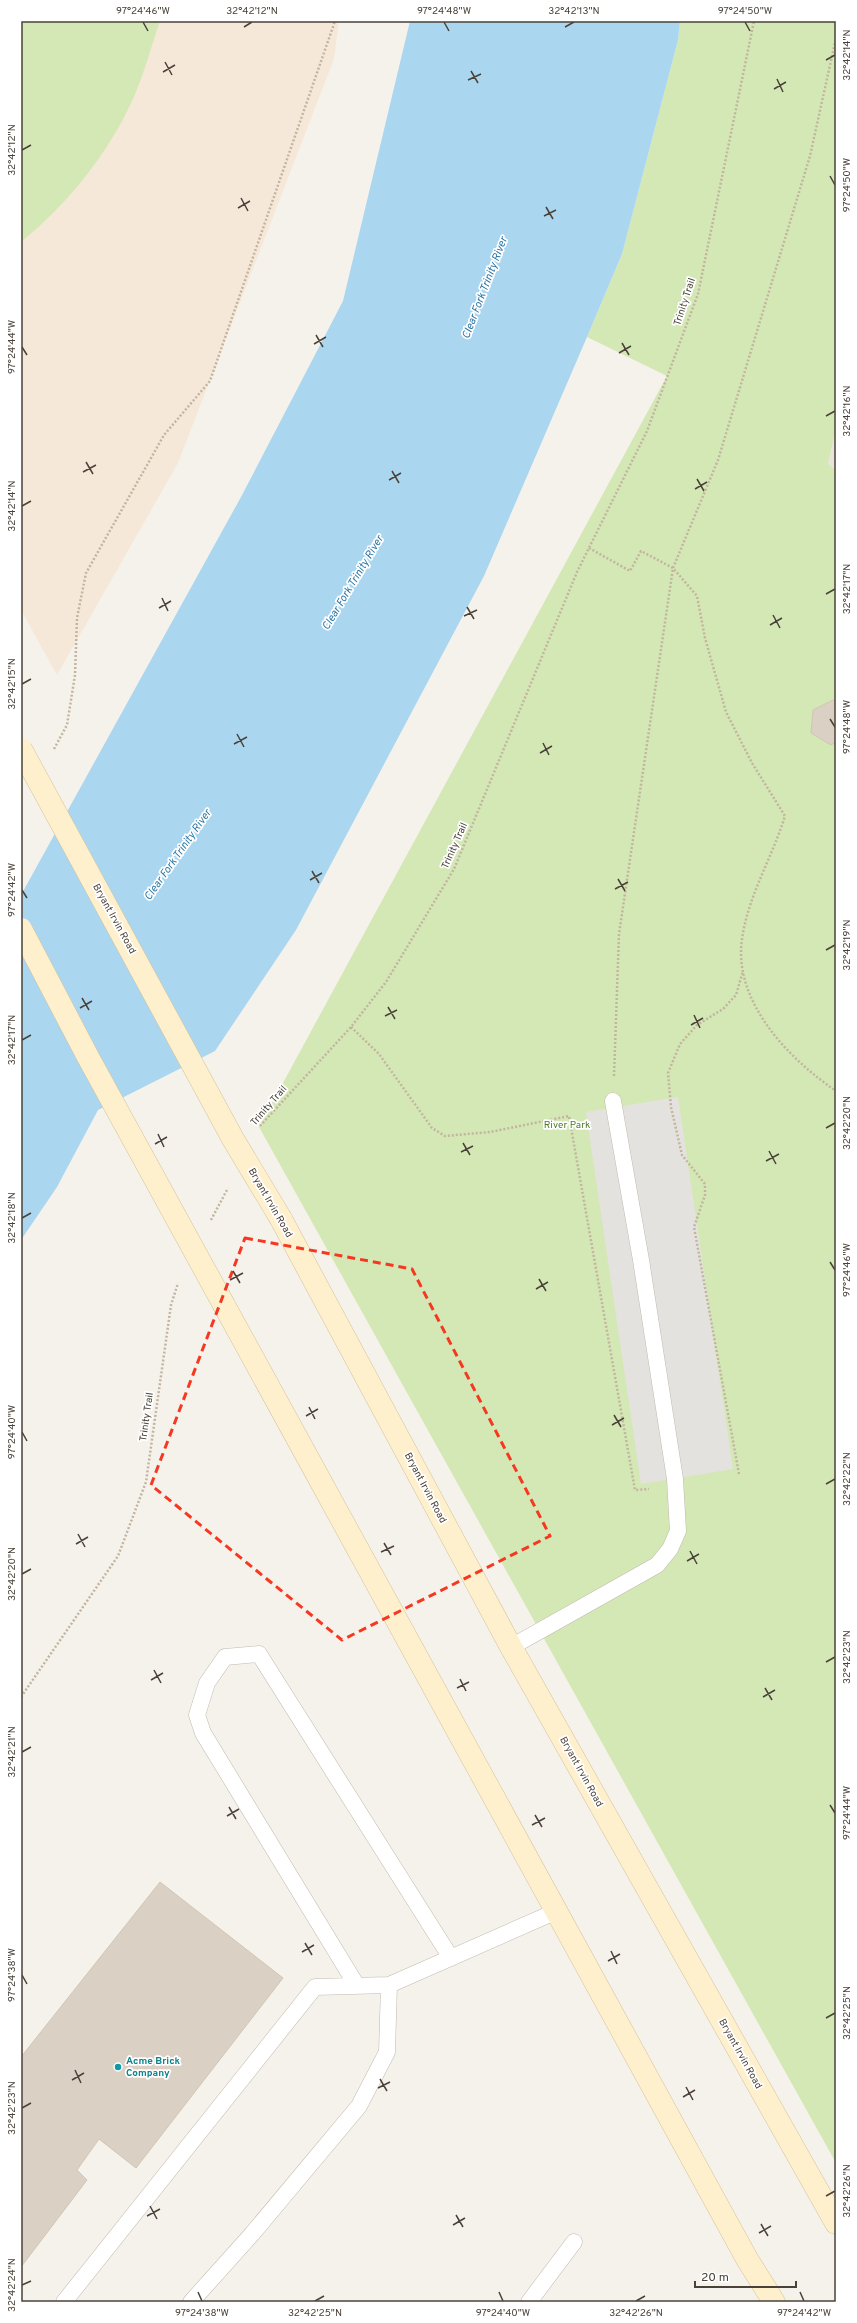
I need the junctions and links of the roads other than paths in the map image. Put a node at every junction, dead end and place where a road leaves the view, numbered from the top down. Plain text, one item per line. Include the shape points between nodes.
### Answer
1 (21, 749) edge
2 (21, 929) edge
3 (613, 1101) road end
4 (511, 1648) junction
5 (556, 1911) junction
6 (451, 1958) junction
7 (389, 1985) junction
8 (357, 1986) junction
9 (836, 2223) edge
10 (574, 2242) dead end
11 (747, 2259) junction
12 (64, 2302) edge
13 (191, 2302) edge
14 (529, 2302) edge
15 (756, 2302) edge
16 (774, 2302) edge

1 - 4 main road, Bryant Irvin Road, bridge via 233,1139 281,1219
2 - 5 main road, bridge via 88,1057
3 - 4 lane via 641,1260 675,1487 678,1531 670,1549 657,1565
4 - 9 main road, Bryant Irvin Road
5 - 6 lane
5 - 11 main road
6 - 7 lane
6 - 8 lane via 259,1654 225,1657 207,1683 197,1715 203,1733
7 - 8 lane
7 - 13 lane via 387,2052 358,2106 252,2234
8 - 12 lane via 315,1987
10 - 14 lane
11 - 15 main road
11 - 16 main road

